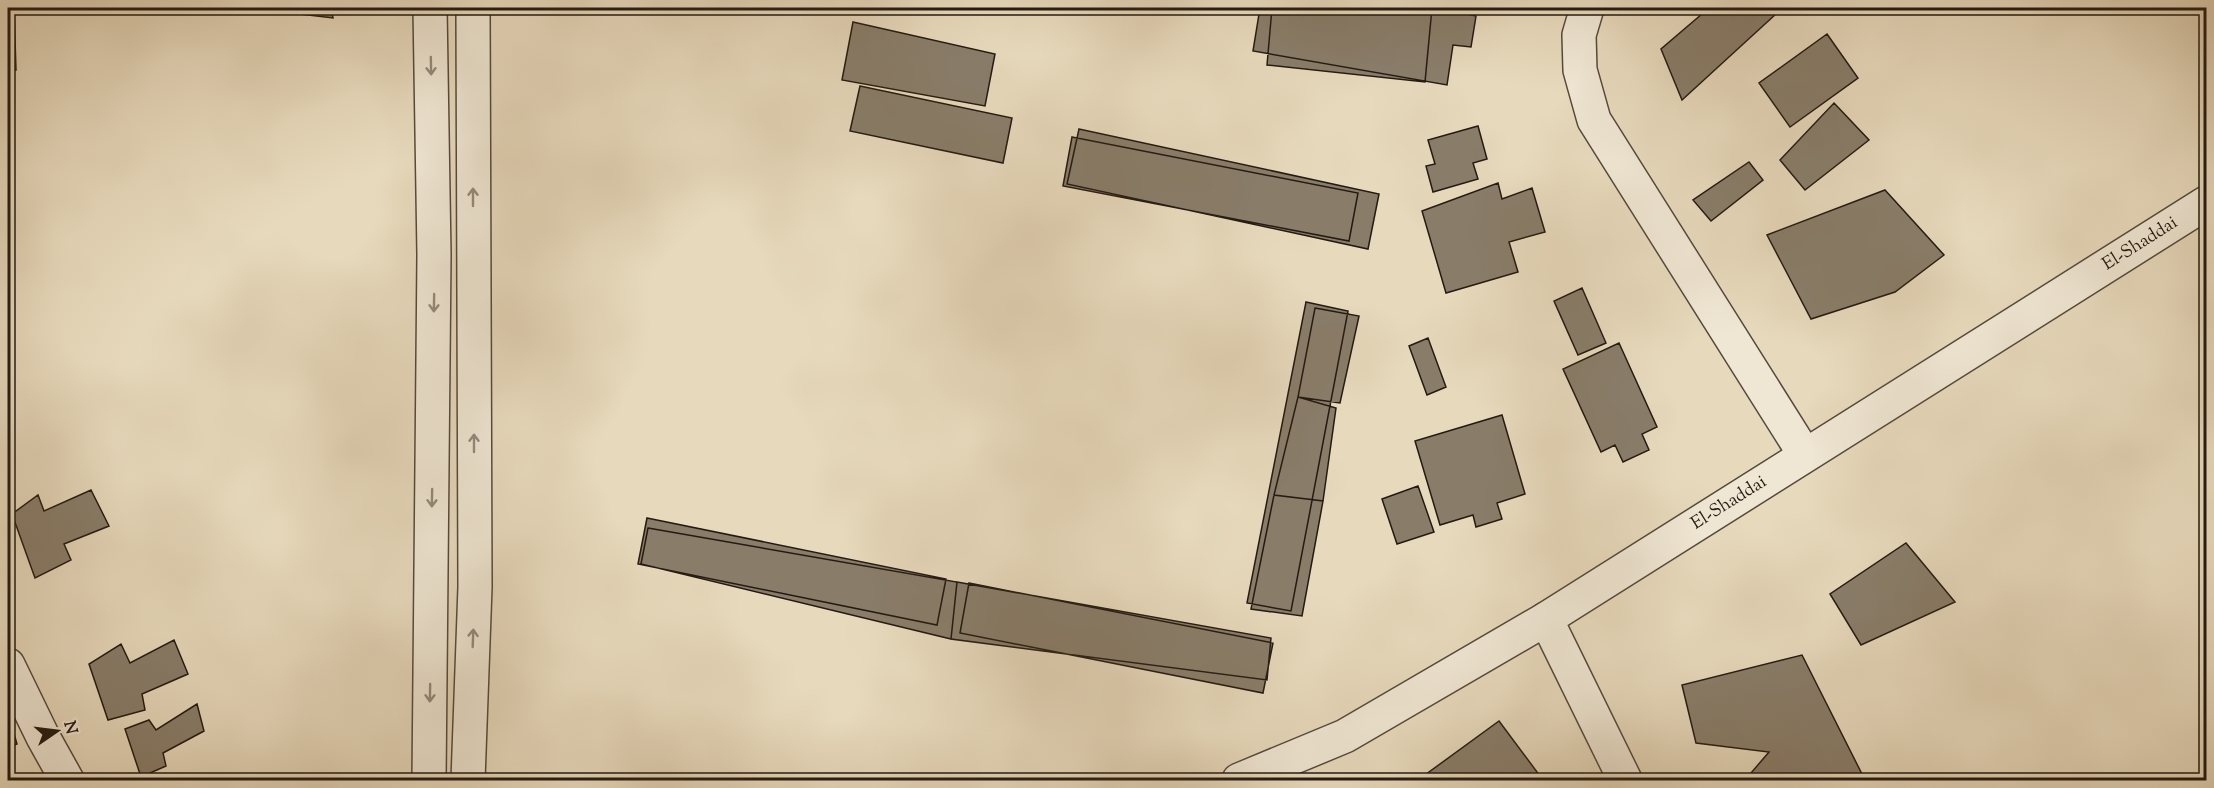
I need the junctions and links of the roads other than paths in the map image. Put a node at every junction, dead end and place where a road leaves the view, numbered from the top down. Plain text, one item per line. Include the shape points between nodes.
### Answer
1 (430, 8) edge
2 (472, 8) edge
3 (1587, 8) edge
4 (2206, 203) edge
5 (434, 255) junction
6 (473, 255) junction
7 (1805, 455) junction
8 (1546, 619) junction
9 (8, 665) edge
10 (67, 780) edge
11 (429, 780) edge
12 (468, 780) edge
13 (1239, 780) edge
14 (1625, 780) edge

1 -> 5 street
6 -> 2 street
3 - 7 street via 1579,35 1580,70 1594,120
4 - 7 street, El-Shaddai
5 - 6 street
5 -> 11 street
12 -> 6 street via 475,587
7 - 8 street, El-Shaddai
8 - 13 street, El-Shaddai via 1345,736
8 - 14 street
9 - 10 street

